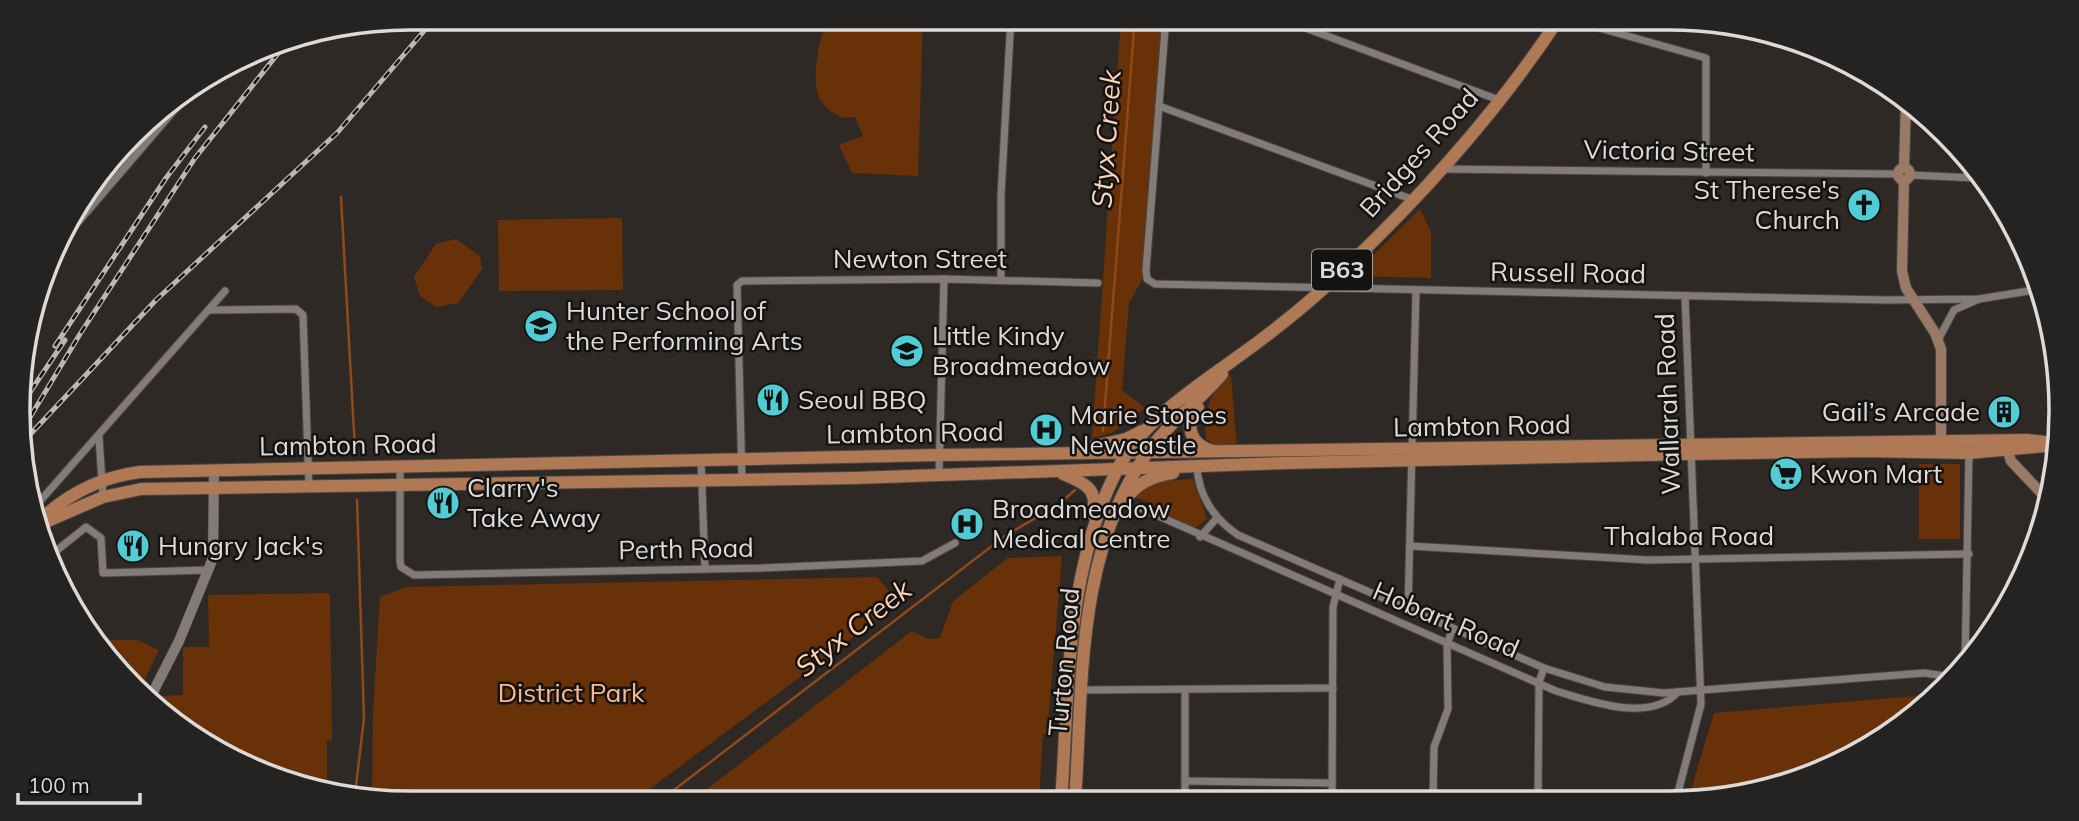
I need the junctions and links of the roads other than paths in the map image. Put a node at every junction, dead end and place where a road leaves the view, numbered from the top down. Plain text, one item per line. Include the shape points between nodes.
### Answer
1 (1010, 30) edge
2 (1165, 30) edge
3 (1309, 30) edge
4 (1551, 30) edge
5 (1610, 30) edge
6 (1499, 100) junction
7 (1159, 106) junction
8 (1906, 113) edge
9 (170, 115) edge
10 (1440, 169) junction
11 (1706, 173) junction
12 (1904, 174) junction
13 (1970, 178) edge
14 (1411, 199) junction
15 (84, 215) edge
16 (944, 279) junction
17 (1001, 280) junction
18 (1098, 283) dead end
19 (1324, 288) junction
20 (225, 291) dead end
21 (1416, 291) junction
22 (2030, 291) edge
23 (1685, 296) junction
24 (1912, 298) junction
25 (1979, 299) junction
26 (210, 310) junction
27 (1938, 340) junction
28 (1234, 360) junction
29 (1204, 395) junction
30 (1150, 427) junction
31 (99, 437) junction
32 (2047, 444) edge
33 (2005, 446) junction
34 (1941, 447) junction
35 (1691, 449) junction
36 (1073, 453) junction
37 (1969, 453) junction
38 (1126, 454) junction
39 (1146, 454) junction
40 (1224, 454) junction
41 (939, 455) junction
42 (1413, 455) junction
43 (701, 460) junction
44 (741, 460) junction
45 (400, 466) junction
46 (1196, 466) junction
47 (1138, 467) junction
48 (1118, 468) junction
49 (309, 469) junction
50 (214, 471) junction
51 (1057, 471) junction
52 (939, 475) junction
53 (701, 480) junction
54 (743, 480) junction
55 (100, 481) junction
56 (400, 486) junction
57 (214, 488) junction
58 (309, 488) junction
59 (2040, 492) edge
60 (103, 497) junction
61 (41, 500) edge
62 (1138, 507) dead end
63 (1114, 512) junction
64 (45, 517) edge
65 (1217, 519) junction
66 (46, 520) edge
67 (1200, 537) junction
68 (955, 543) dead end
69 (1410, 546) junction
70 (57, 550) edge
71 (1087, 551) junction
72 (1969, 554) junction
73 (1696, 559) junction
74 (705, 569) junction
75 (209, 570) junction
76 (1340, 579) junction
77 (1334, 594) junction
78 (1408, 610) junction
79 (1453, 628) junction
80 (1447, 644) junction
81 (1966, 649) edge
82 (1544, 668) junction
83 (1942, 676) edge
84 (1539, 682) junction
85 (1333, 688) junction
86 (1083, 690) junction
87 (1185, 690) junction
88 (1701, 690) junction
89 (153, 691) edge
90 (1679, 692) junction
91 (1185, 781) junction
92 (1332, 783) junction
93 (1062, 791) edge
94 (1076, 791) edge
95 (1185, 791) edge
96 (1332, 791) edge
97 (1433, 791) edge
98 (1538, 791) edge
99 (1679, 791) edge

1 - 17 street
2 - 7 street
3 - 6 street
4 - 6 main road, Bridges Road / B63
5 - 11 street via 1706,58
6 - 10 main road, Bridges Road / B63
7 - 14 street
7 - 19 street, Russell Road via 1146,275 1155,284
8 - 12 main road
9 - 15 street
10 - 11 street, Victoria Street
10 - 14 main road, Bridges Road / B63
11 - 12 street, Victoria Street
12 - 13 street, Victoria Street
12 - 24 main road via 1902,271
14 - 19 main road, Bridges Road / B63
16 - 17 street, Newton Street
16 - 41 street
16 - 44 street, Newton Street via 743,281 737,285
17 - 18 street, Newton Street
19 - 21 street, Russell Road
19 - 28 main road, Bridges Road / B63
20 - 26 street
21 - 23 street, Russell Road
21 - 42 street
22 - 25 street, Russell Road
23 - 24 street, Russell Road
23 - 35 street, Wallarah Road
24 - 25 street, Russell Road
24 - 27 main road
25 - 27 street, Russell Road via 1954,310
26 - 31 street
26 - 49 street via 300,311
27 - 34 main road via 1942,357
28 - 29 main road, Bridges Road / B63
28 - 30 main road, Bridges Road / B63 via 1193,388
29 - 39 main road, Bridges Road / B63
29 - 40 main road via 1191,416 1192,436 1203,448
30 - 36 main road via 1133,437
30 - 38 main road, Bridges Road / B63
31 - 55 street
31 - 61 street
32 - 33 main road
33 - 34 main road, Lambton Road
33 - 37 main road, Lambton Road
33 - 59 main road via 2019,472
34 - 35 main road, Lambton Road
34 - 37 main road, Lambton Road
35 - 42 main road, Lambton Road
35 - 73 street, Wallarah Road
36 - 38 main road, Lambton Road
36 - 41 main road, Lambton Road
37 - 72 street
38 - 39 main road, Lambton Road
38 - 48 main road, Bridges Road / B63
39 - 40 main road, Lambton Road
39 - 47 main road, Turton Road / B63
40 - 42 main road, Lambton Road
41 - 44 main road, Lambton Road
41 - 52 street
42 - 46 main road, Lambton Road
42 - 69 street
43 - 44 main road, Lambton Road
43 - 45 main road, Lambton Road
43 - 53 street
44 - 54 street
45 - 49 main road, Lambton Road
45 - 56 street
46 - 47 main road, Lambton Road
46 - 63 main road via 1151,477 1130,492
46 - 65 street, Hobart Road via 1197,480
47 - 48 main road, Lambton Road
47 - 63 main road, Turton Road / B63
48 - 51 main road, Lambton Road
48 - 71 main road, Turton Road / B63
49 - 50 main road, Lambton Road
49 - 58 street
50 - 55 main road, Lambton Road via 140,472
50 - 57 street
51 - 52 main road, Lambton Road
51 - 71 main road via 1082,481 1093,494 1094,509 1083,541
52 - 54 main road, Lambton Road
53 - 54 main road, Lambton Road
53 - 56 main road, Lambton Road
53 - 74 street
55 - 60 street
55 - 64 main road, Lambton Road via 63,501
56 - 58 main road, Lambton Road
56 - 74 street, Perth Road via 400,561 401,567 414,575
57 - 58 main road, Lambton Road
57 - 60 main road, Lambton Road via 141,489
57 - 75 street via 215,541
60 - 66 main road, Lambton Road
62 - 67 street, Hobart Road
63 - 86 main road, Turton Road / B63 via 1093,580
65 - 67 street
65 - 76 street, Hobart Road via 1250,541
67 - 77 street, Hobart Road
68 - 74 street, Perth Road via 922,561
69 - 73 street, Thalaba Road
69 - 78 street
70 - 75 street via 86,527 102,538 103,573
71 - 93 main road, Turton Road / B63 via 1075,609
72 - 73 street, Thalaba Road
72 - 81 street
73 - 88 street, Wallarah Road
75 - 89 street
76 - 77 street
76 - 78 street, Hobart Road
77 - 80 street, Hobart Road
77 - 85 street
78 - 79 street, Hobart Road
79 - 80 street
79 - 82 street, Hobart Road
80 - 84 street, Hobart Road
80 - 97 street via 1448,709 1434,747
82 - 84 street
82 - 90 street, Hobart Road via 1620,690
83 - 88 street, Hobart Road via 1924,673
84 - 90 street, Hobart Road via 1579,698 1646,709 1668,704
84 - 98 street
85 - 87 street
85 - 92 street
86 - 87 street
86 - 94 main road, Turton Road / B63
87 - 91 street
88 - 90 street, Hobart Road
88 - 99 street, Wallarah Road via 1699,721
91 - 92 street
91 - 95 street
92 - 96 street

